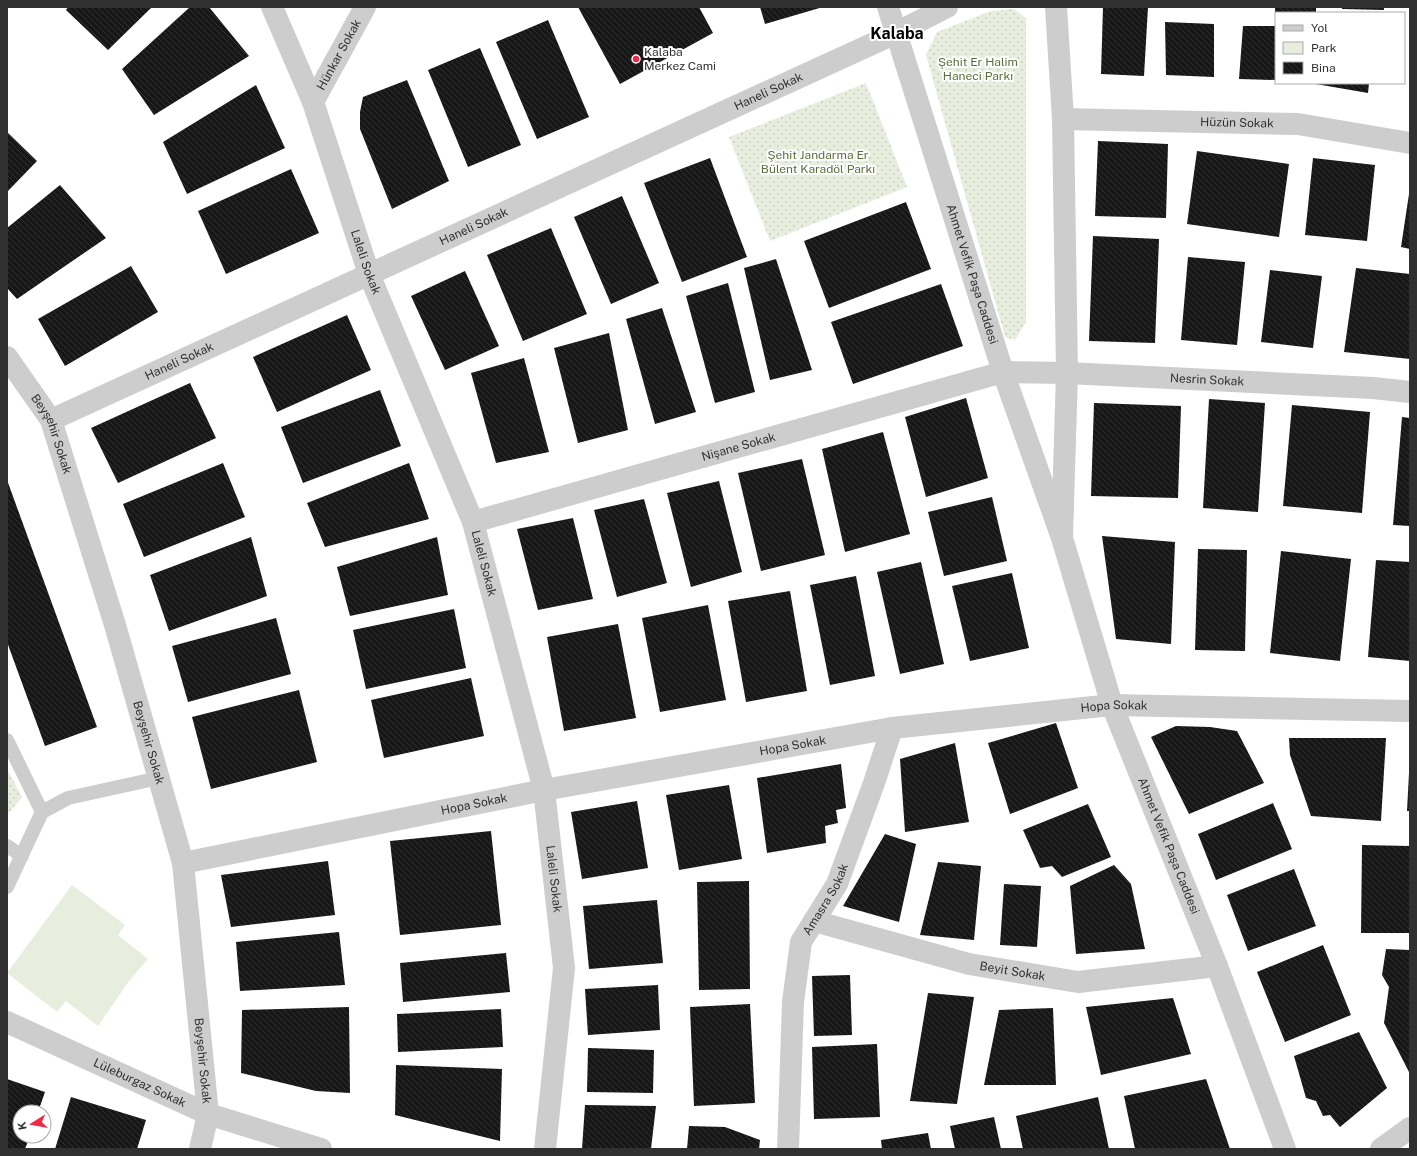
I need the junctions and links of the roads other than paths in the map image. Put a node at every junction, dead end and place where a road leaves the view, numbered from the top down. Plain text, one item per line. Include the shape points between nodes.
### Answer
1 (272, 7) edge
2 (366, 7) edge
3 (888, 7) edge
4 (947, 7) edge
5 (1056, 7) edge
6 (896, 33) junction
7 (312, 102) junction
8 (1063, 120) junction
9 (1410, 142) edge
10 (369, 274) junction
11 (7, 357) edge
12 (1003, 372) junction
13 (1067, 373) junction
14 (1410, 392) edge
15 (51, 420) junction
16 (473, 522) junction
17 (1062, 538) junction
18 (1112, 705) junction
19 (1410, 711) edge
20 (892, 728) junction
21 (7, 740) edge
22 (159, 778) junction
23 (544, 790) junction
24 (42, 812) junction
25 (7, 846) edge
26 (22, 856) junction
27 (183, 863) junction
28 (7, 887) edge
29 (814, 921) junction
30 (1217, 966) junction
31 (7, 1022) edge
32 (208, 1114) junction
33 (1410, 1128) edge
34 (200, 1149) edge
35 (321, 1149) edge
36 (545, 1149) edge
37 (788, 1149) edge
38 (1285, 1149) edge
39 (1381, 1149) edge

1 - 7 street, Laleli Sokak
2 - 7 street, Hünkar Sokak
3 - 6 street, Ahmet Vefik Paşa Caddesi
4 - 6 street, Haneli Sokak
5 - 8 street, Ahmet Vefik Paşa Caddesi
6 - 10 street, Haneli Sokak
6 - 12 street, Ahmet Vefik Paşa Caddesi
7 - 10 street, Laleli Sokak
8 - 9 street, Hüzün Sokak via 1298,124
8 - 13 street, Ahmet Vefik Paşa Caddesi
10 - 15 street, Haneli Sokak
10 - 16 street, Laleli Sokak
11 - 15 street, Beyşehir Sokak
12 - 13 street, Nesrin Sokak
12 - 16 street, Nişane Sokak
12 - 17 street, Ahmet Vefik Paşa Caddesi
13 - 14 street, Nesrin Sokak
13 - 17 street, Ahmet Vefik Paşa Caddesi
15 - 22 street, Beyşehir Sokak via 116,625
16 - 23 street, Laleli Sokak
17 - 18 street, Ahmet Vefik Paşa Caddesi
18 - 19 street, Hopa Sokak
18 - 20 street, Hopa Sokak
18 - 30 street, Ahmet Vefik Paşa Caddesi
20 - 23 street, Hopa Sokak
20 - 29 street, Amasra Sokak via 837,884
21 - 24 lane
22 - 24 lane via 68,798
22 - 27 street, Beyşehir Sokak
23 - 27 street, Hopa Sokak
23 - 36 street, Laleli Sokak via 564,968
24 - 26 lane
25 - 26 lane
26 - 28 lane
27 - 32 street, Beyşehir Sokak
29 - 30 street, Beyit Sokak via 969,964 1078,982
29 - 37 street, Amasra Sokak via 801,942 793,1002
30 - 38 street, Ahmet Vefik Paşa Caddesi
31 - 32 street, Lüleburgaz Sokak
32 - 34 street, Beyşehir Sokak
32 - 35 street, Lüleburgaz Sokak
33 - 39 street

